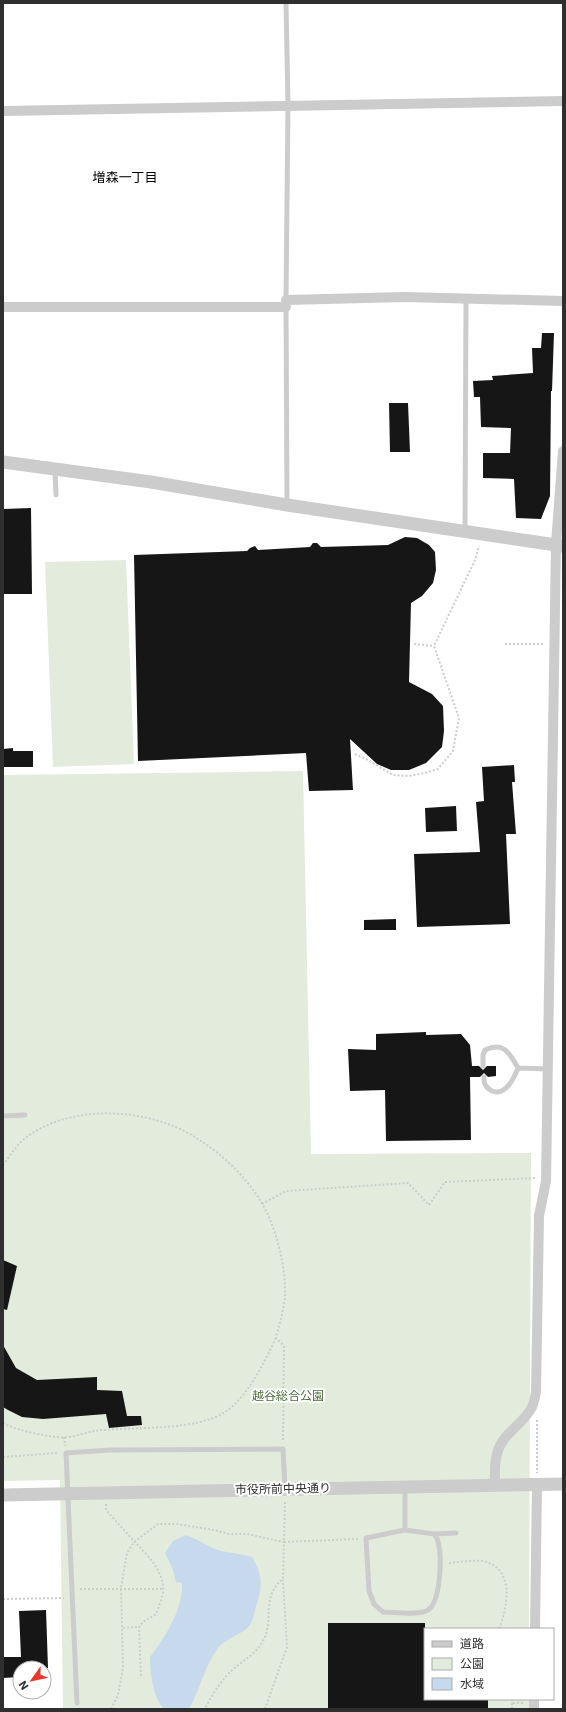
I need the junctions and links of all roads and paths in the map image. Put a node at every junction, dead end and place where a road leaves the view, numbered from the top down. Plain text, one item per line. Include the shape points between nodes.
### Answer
1 (286, 3) edge
2 (563, 101) edge
3 (288, 105) junction
4 (3, 111) edge
5 (466, 299) junction
6 (563, 301) edge
7 (286, 303) junction
8 (3, 307) edge
9 (563, 451) edge
10 (3, 462) edge
11 (54, 469) junction
12 (56, 495) dead end
13 (287, 505) junction
14 (465, 531) junction
15 (480, 533) junction
16 (560, 545) edge
17 (414, 644) dead end
18 (505, 644) dead end
19 (555, 644) junction
20 (434, 646) junction
21 (355, 754) dead end
22 (483, 1066) dead end
23 (518, 1068) junction
24 (548, 1069) junction
25 (484, 1077) dead end
26 (24, 1115) dead end
27 (3, 1116) edge
28 (3, 1165) edge
29 (546, 1178) junction
30 (262, 1204) junction
31 (276, 1338) junction
32 (533, 1405) junction
33 (3, 1423) edge
34 (284, 1449) junction
35 (66, 1453) junction
36 (3, 1456) edge
37 (563, 1484) edge
38 (495, 1485) junction
39 (532, 1485) junction
40 (405, 1487) junction
41 (285, 1489) junction
42 (69, 1493) junction
43 (105, 1493) junction
44 (3, 1495) edge
45 (405, 1530) junction
46 (456, 1533) dead end
47 (434, 1534) junction
48 (366, 1538) junction
49 (134, 1542) junction
50 (284, 1542) junction
51 (440, 1564) junction
52 (283, 1580) junction
53 (73, 1588) junction
54 (121, 1588) junction
55 (163, 1589) junction
56 (73, 1597) junction
57 (3, 1599) edge
58 (139, 1627) junction
59 (123, 1628) junction
60 (499, 1628) edge
61 (535, 1628) edge
62 (141, 1678) dead end
63 (78, 1703) dead end
64 (111, 1709) edge
65 (205, 1709) edge
66 (265, 1709) edge

1 - 3 lane
2 - 3 street
3 - 4 street
3 - 7 lane
5 - 6 street
5 - 7 street via 405,297
5 - 14 lane
7 - 8 street
7 - 13 lane
9 - 16 street
10 - 11 street
11 - 12 lane
11 - 13 street
13 - 14 street
14 - 15 street
15 - 16 street
15 - 20 path via 480,549
16 - 19 street
17 - 20 path
18 - 19 path
19 - 24 street
20 - 21 path via 459,718 453,751 438,769 408,776 393,775
22 - 23 lane via 485,1050 498,1047 507,1050
23 - 24 lane
23 - 25 lane via 513,1080 505,1089 497,1092 486,1087
24 - 29 street
26 - 27 lane
28 - 30 path via 21,1142 44,1126 98,1113 132,1116 164,1122 198,1138 227,1161
29 - 30 path via 445,1182 429,1205 408,1183 286,1191
29 - 32 street via 539,1216 536,1392
30 - 31 path via 274,1230 282,1262 285,1296
31 - 33 path via 261,1368 244,1393 226,1412 205,1422 95,1431 60,1438
31 - 34 path via 284,1346
32 - 38 street via 500,1445
32 - 39 path via 537,1410
34 - 35 lane via 111,1450
34 - 41 lane
35 - 36 path
35 - 42 lane
37 - 39 street, 市役所前中央通り
38 - 39 street, 市役所前中央通り
38 - 40 street, 市役所前中央通り
39 - 61 street
40 - 41 street, 市役所前中央通り
40 - 45 lane
41 - 43 street, 市役所前中央通り
41 - 50 path
42 - 43 street, 市役所前中央通り
42 - 44 street, 市役所前中央通り
42 - 53 lane via 74,1561
43 - 49 path via 106,1510
45 - 47 lane
45 - 48 lane
46 - 47 lane
47 - 51 lane via 438,1541
48 - 50 path
48 - 51 lane via 369,1592 374,1604 383,1612 421,1613 430,1610 436,1598
49 - 50 path via 158,1524 176,1524 229,1534 247,1534
49 - 54 path via 127,1553
49 - 55 path via 146,1552 159,1572
50 - 52 path
51 - 60 path via 482,1561 496,1567 506,1584 507,1594
52 - 65 path via 274,1586 268,1606 268,1625 256,1652 229,1672
52 - 66 path via 287,1647
53 - 54 path
53 - 56 lane
54 - 55 path
54 - 59 path
55 - 58 path via 156,1614 142,1622
56 - 57 path
56 - 63 lane via 76,1616
58 - 59 path
58 - 62 path
59 - 64 path via 123,1668 118,1695

